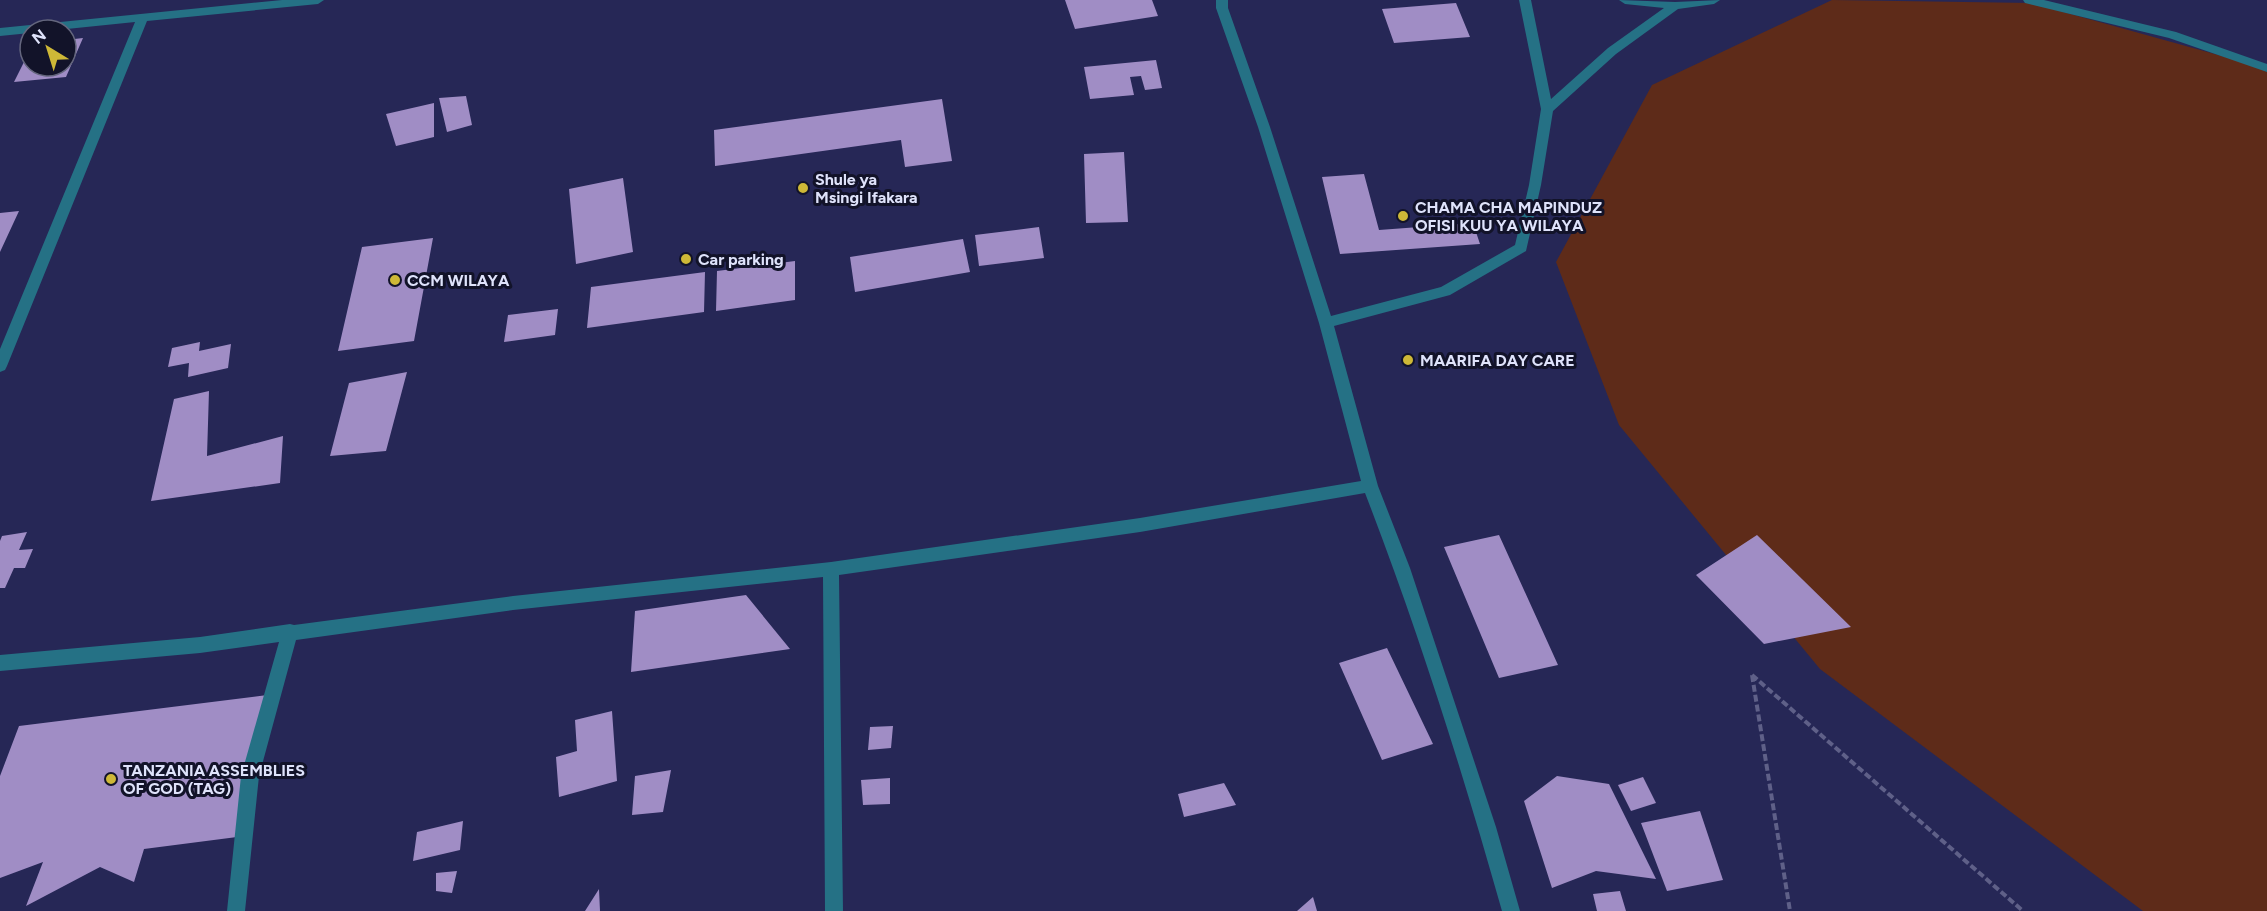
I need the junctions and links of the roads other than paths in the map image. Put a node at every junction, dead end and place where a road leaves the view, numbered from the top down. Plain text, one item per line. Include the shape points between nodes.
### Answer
1 (318, 0) edge
2 (1222, 0) edge
3 (1525, 0) edge
4 (1625, 0) edge
5 (1713, 0) edge
6 (2029, 0) edge
7 (1675, 6) junction
8 (142, 18) junction
9 (0, 32) edge
10 (2267, 68) edge
11 (1547, 109) junction
12 (1326, 323) junction
13 (0, 366) edge
14 (1370, 486) junction
15 (831, 569) junction
16 (290, 632) junction
17 (0, 663) edge
18 (236, 911) edge
19 (834, 911) edge
20 (1511, 911) edge

1 - 8 street
2 - 12 street
3 - 11 street
4 - 7 street
5 - 7 street
6 - 10 street via 2172,35
7 - 11 street via 1612,51
8 - 9 street
8 - 13 street
11 - 12 street via 1521,248 1445,291
12 - 14 street
14 - 15 street via 1140,525
14 - 20 street via 1406,579
15 - 16 street via 513,603
15 - 19 street
16 - 17 street via 200,645
16 - 18 street via 250,776

